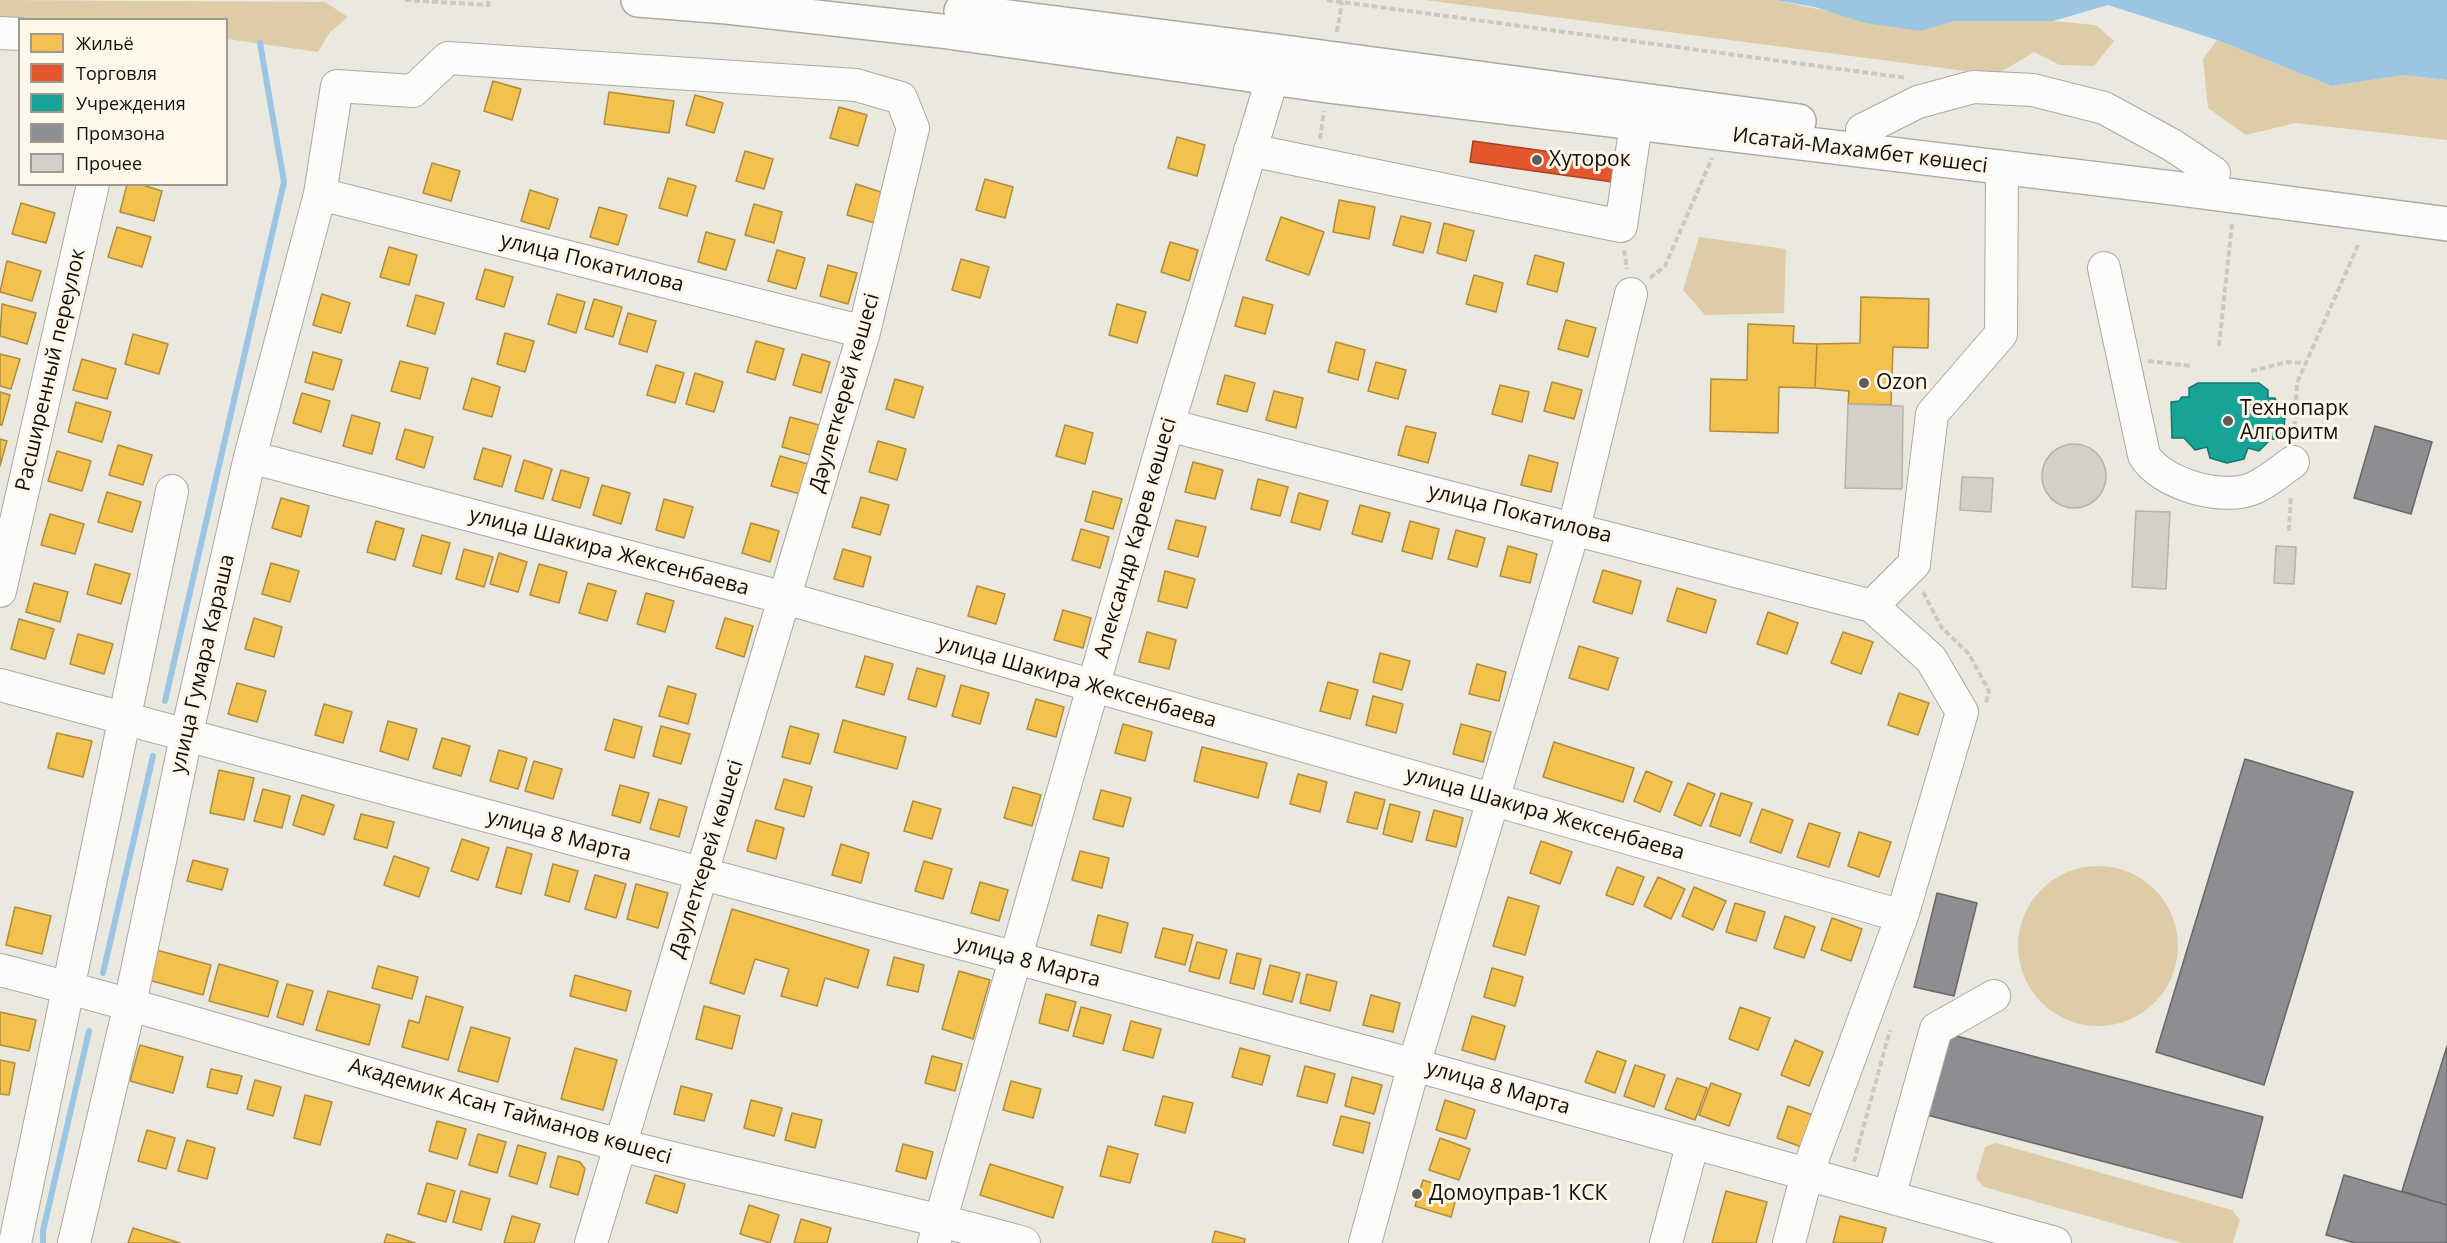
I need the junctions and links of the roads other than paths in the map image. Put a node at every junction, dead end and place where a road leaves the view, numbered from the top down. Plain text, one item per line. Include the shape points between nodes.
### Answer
1 (638, 0) edge
2 (859, 0) edge
3 (0, 33) edge
4 (18, 34) edge
5 (1275, 63) junction
6 (337, 86) joint
7 (1636, 124) junction
8 (1862, 130) junction
9 (1250, 150) junction
10 (2002, 167) junction
11 (2214, 173) junction
12 (93, 186) edge
13 (320, 194) junction
14 (2447, 203) edge
15 (2447, 224) edge
16 (2104, 268) dead end
17 (1631, 294) road end
18 (864, 332) junction
19 (1168, 425) junction
20 (250, 457) junction
21 (2293, 462) road end
22 (171, 491) dead end
23 (1574, 528) junction
24 (0, 591) edge
25 (785, 598) junction
26 (1872, 606) junction
27 (0, 685) edge
28 (1092, 687) junction
29 (124, 720) junction
30 (186, 737) junction
31 (1493, 800) junction
32 (703, 875) junction
33 (1902, 916) junction
34 (1016, 958) junction
35 (0, 970) edge
36 (68, 987) junction
37 (1994, 996) dead end
38 (130, 1004) junction
39 (1414, 1065) junction
40 (1693, 1143) junction
41 (621, 1145) junction
42 (1807, 1174) junction
43 (1889, 1197) junction
44 (938, 1231) edge
45 (15, 1243) edge
46 (74, 1243) edge
47 (591, 1243) edge
48 (1024, 1243) edge
49 (1365, 1243) edge
50 (1666, 1243) edge
51 (1789, 1243) edge
52 (2055, 1243) edge

1 - 5 main road
2 - 5 main road
3 - 4 street
5 - 7 main road, Исатай-Махамбет көшесі via 1328,86
5 - 8 main road
5 - 9 street, Александр Карев көшесі
6 - 13 street, улица Гумара Караша
6 - 18 street, Дәулеткерей көшесі via 413,91 448,58 856,85 901,98 913,128
7 - 9 street via 1621,226
7 - 10 main road, Исатай-Махамбет көшесі
8 - 11 main road
8 - 11 street via 1918,102 1973,87 2033,90 2104,108
9 - 19 street, Александр Карев көшесі
10 - 15 main road, Исатай-Махамбет көшесі
10 - 26 street via 2001,334 1932,414 1914,564
11 - 14 main road
12 - 24 street, Расширенный переулок
13 - 18 street, улица Покатилова
13 - 20 street, улица Гумара Караша
16 - 21 street via 2150,465 2185,484 2226,494 2253,489
17 - 23 street
18 - 25 street, Дәулеткерей көшесі
19 - 23 street, улица Покатилова
19 - 28 street, Александр Карев көшесі
20 - 25 street, улица Шакира Жексенбаева
20 - 30 street, улица Гумара Караша
22 - 29 street
23 - 26 street, улица Покатилова
23 - 31 street
25 - 28 street, улица Шакира Жексенбаева
25 - 32 street, Дәулеткерей көшесі
26 - 33 street via 1931,659 1962,712
27 - 29 street, улица 8 Марта
28 - 31 street, улица Шакира Жексенбаева
28 - 34 street, Александр Карев көшесі
29 - 30 street, улица 8 Марта
29 - 36 street
30 - 32 street, улица 8 Марта
30 - 38 street, улица Гумара Караша
31 - 33 street, улица Шакира Жексенбаева
31 - 39 street
32 - 34 street, улица 8 Марта
32 - 41 street, Дәулеткерей көшесі
33 - 42 street
34 - 39 street, улица 8 Марта
34 - 44 street, Александр Карев көшесі
35 - 36 street, Академик Асан Тайманов көшесі
36 - 38 street, Академик Асан Тайманов көшесі
36 - 45 street
37 - 43 street via 1936,1029
38 - 41 street, Академик Асан Тайманов көшесі
38 - 46 street, улица Гумара Караша
39 - 40 street, улица 8 Марта
39 - 49 street
40 - 42 street, улица 8 Марта
40 - 50 street
41 - 44 street, Академик Асан Тайманов көшесі
41 - 47 street, Дәулеткерей көшесі
42 - 43 street, улица 8 Марта
42 - 51 street
43 - 52 street, улица 8 Марта
44 - 48 street, Академик Асан Тайманов көшесі

